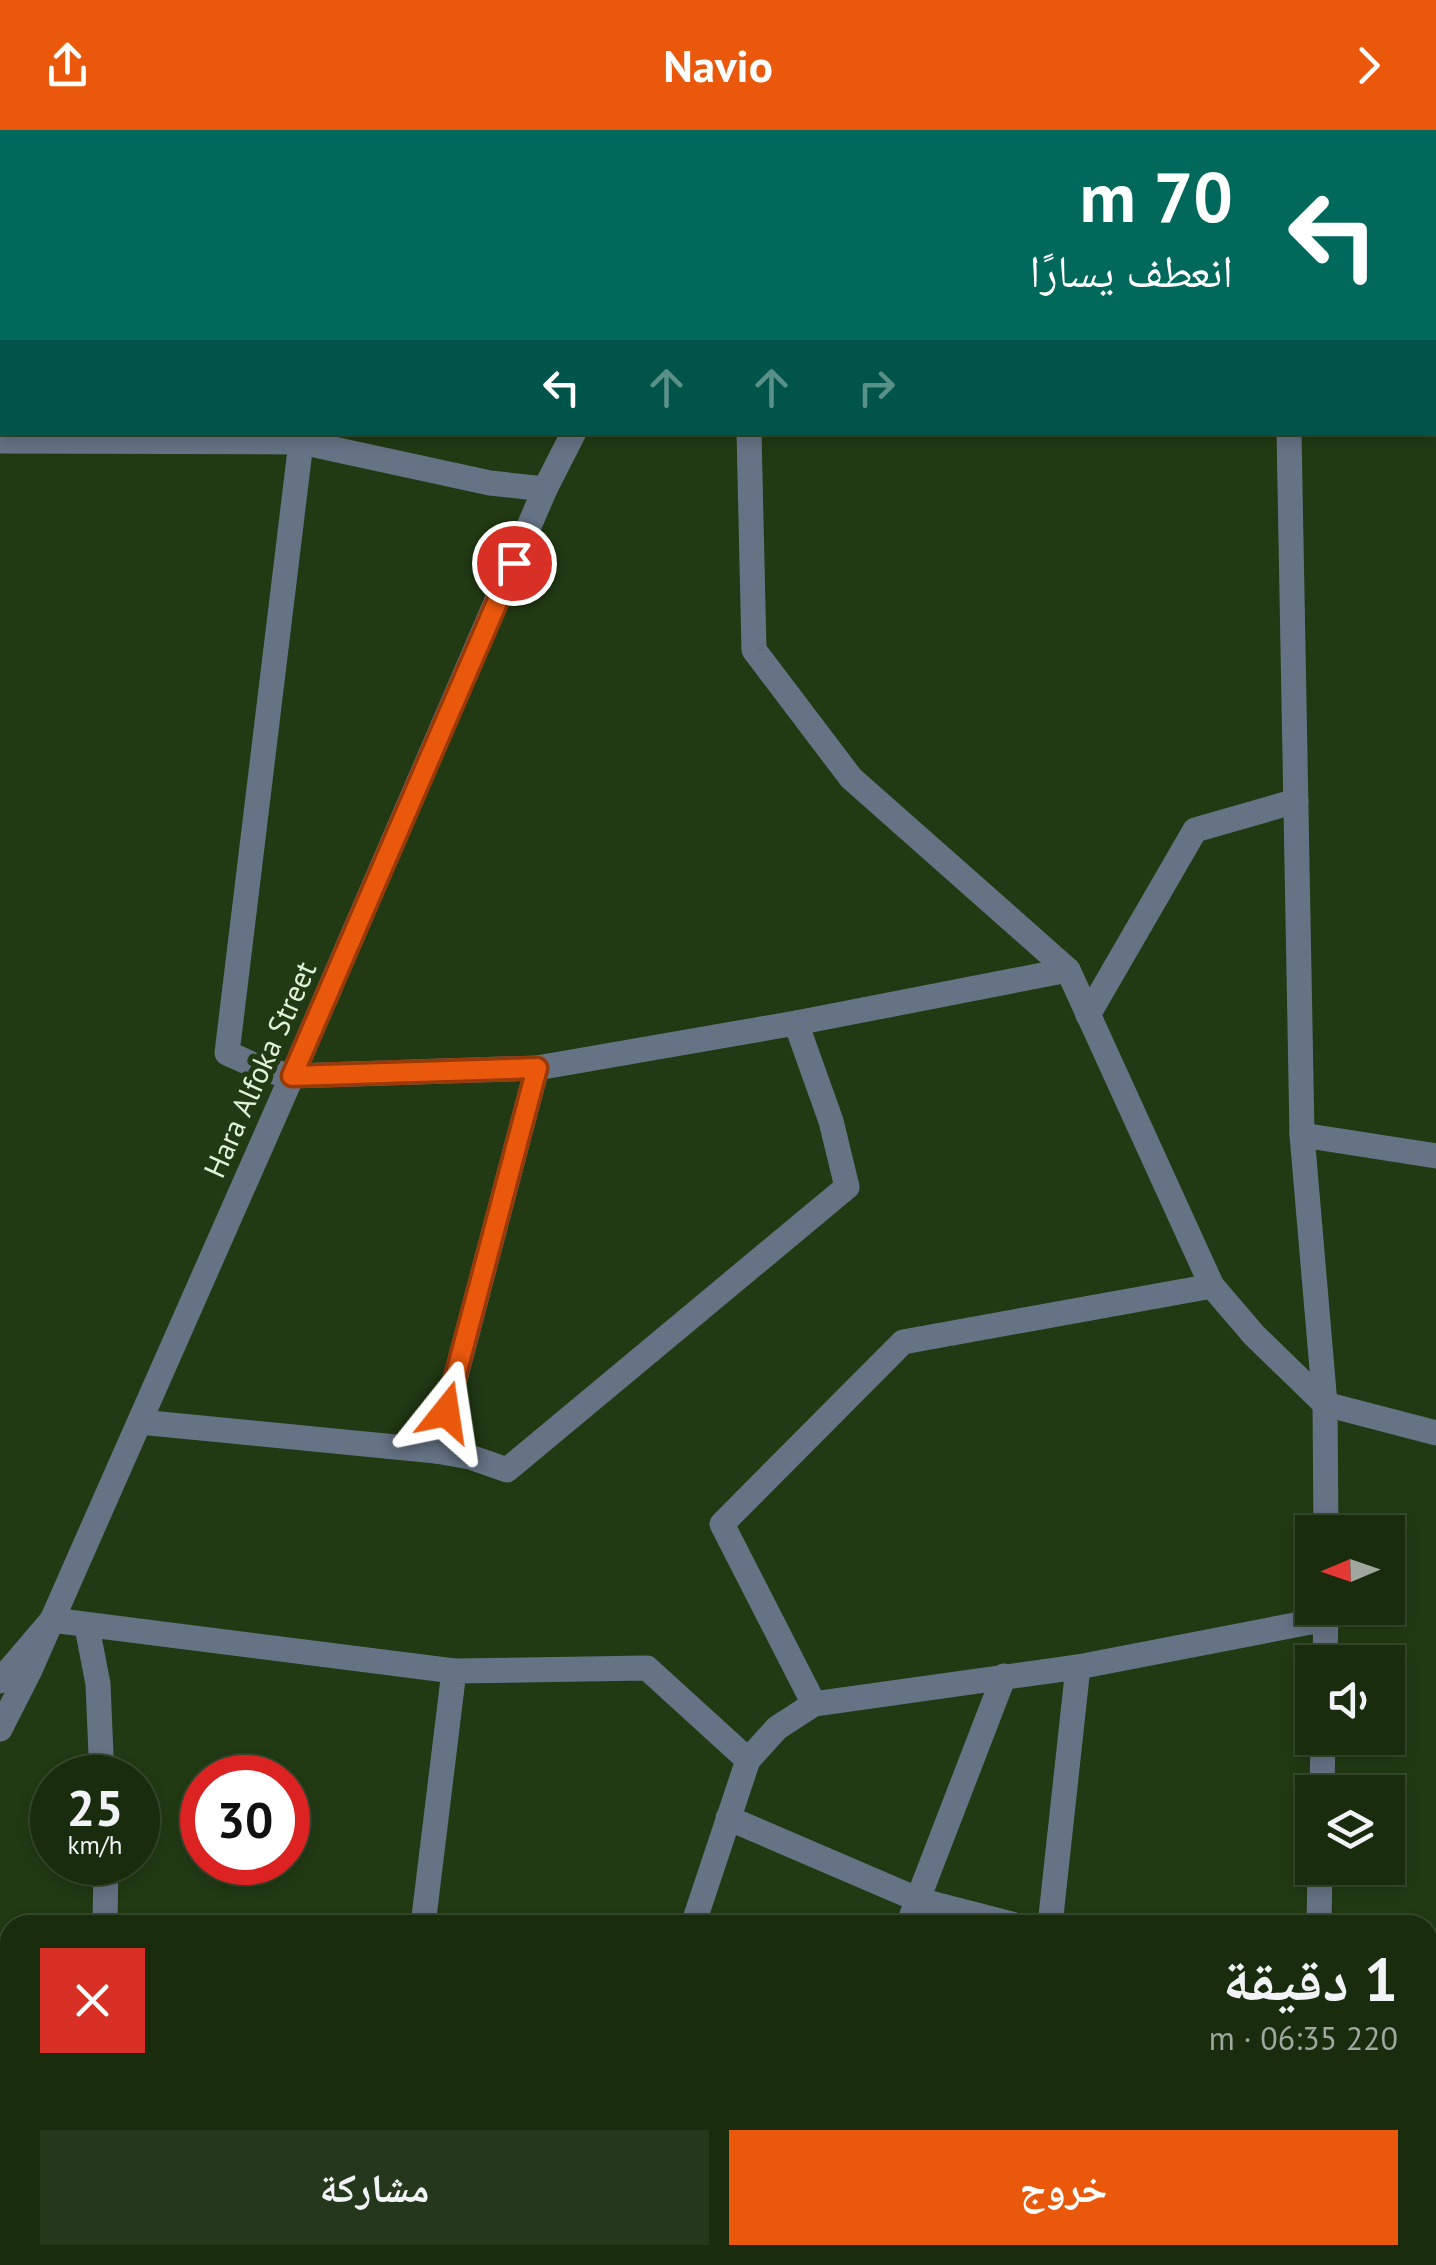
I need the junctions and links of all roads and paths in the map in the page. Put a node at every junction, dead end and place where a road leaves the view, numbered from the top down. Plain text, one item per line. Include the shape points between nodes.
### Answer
1 (572, 435) edge
2 (748, 435) edge
3 (1289, 435) edge
4 (0, 441) edge
5 (301, 442) junction
6 (545, 490) junction
7 (1296, 801) junction
8 (1068, 970) junction
9 (1088, 1015) junction
10 (796, 1023) junction
11 (537, 1068) junction
12 (292, 1076) junction
13 (1302, 1135) junction
14 (1436, 1156) edge
15 (1212, 1286) junction
16 (1326, 1404) junction
17 (140, 1422) junction
18 (1436, 1433) edge
19 (436, 1451) junction
20 (1326, 1515) edge
21 (52, 1620) junction
22 (1295, 1620) edge
23 (87, 1627) junction
24 (1078, 1667) junction
25 (454, 1671) junction
26 (1004, 1676) junction
27 (0, 1681) edge
28 (814, 1704) junction
29 (0, 1729) edge
30 (101, 1755) edge
31 (748, 1760) junction
32 (728, 1818) junction
33 (106, 1885) edge
34 (1320, 1885) edge
35 (919, 1900) junction
36 (106, 1915) edge
37 (424, 1915) edge
38 (696, 1915) edge
39 (912, 1915) edge
40 (977, 1915) edge
41 (1051, 1915) edge
42 (1319, 1915) edge

1 - 6 street, Hara Alfoka Street
2 - 8 street via 754,650 851,778
3 - 7 street
4 - 5 street
5 - 6 street
5 - 12 street via 227,1053
6 - 12 street, Hara Alfoka Street
7 - 9 street via 1194,830
7 - 13 street
8 - 9 street
8 - 10 street
9 - 15 street
10 - 11 street
10 - 19 street via 847,1187 507,1470
11 - 12 street
11 - 19 street
12 - 17 street, Hara Alfoka Street
13 - 14 street
13 - 16 street
15 - 16 street
15 - 28 street via 903,1342 722,1524
16 - 18 street
16 - 20 street
17 - 19 street
17 - 21 street, Hara Alfoka Street
21 - 23 street
21 - 27 street
21 - 29 street, Hara Alfoka Street
22 - 24 street
23 - 25 street
23 - 30 street
24 - 26 street
24 - 41 street
25 - 31 street via 647,1668
25 - 37 street
26 - 28 street
26 - 35 street
28 - 31 street via 777,1728
31 - 32 street
32 - 35 street
32 - 38 street
33 - 36 street
34 - 42 street
35 - 39 street
35 - 40 street

